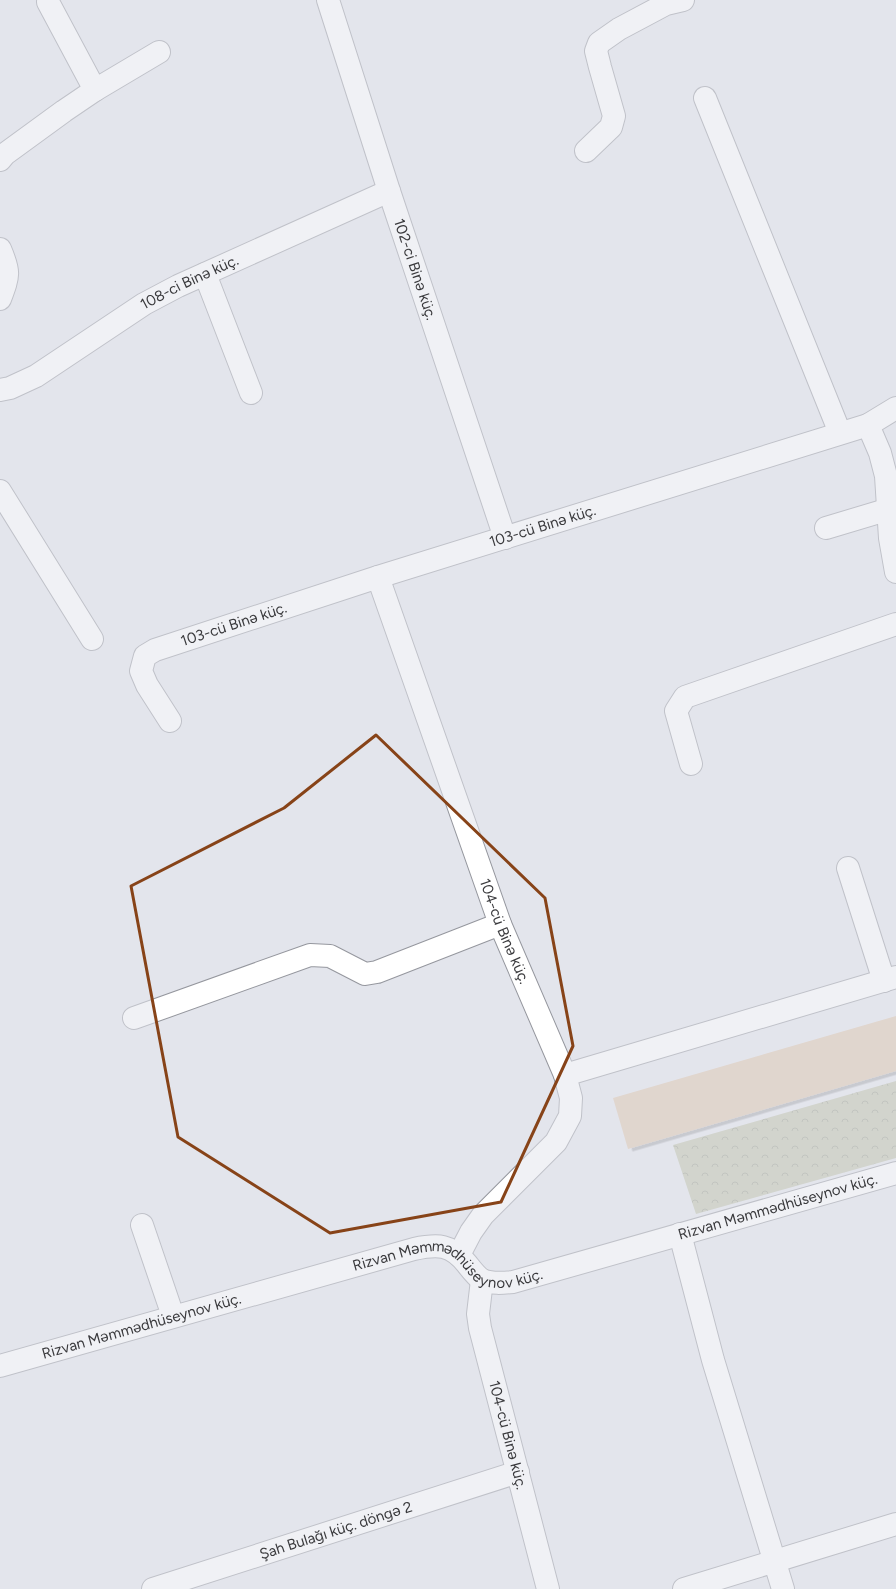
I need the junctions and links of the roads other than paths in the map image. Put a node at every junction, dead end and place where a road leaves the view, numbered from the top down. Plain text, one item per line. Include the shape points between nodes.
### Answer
1 (328, 0) edge
2 (671, 1) edge
3 (48, 2) dead end
4 (159, 52) dead end
5 (95, 90) junction
6 (705, 98) dead end
7 (586, 152) dead end
8 (0, 160) edge
9 (389, 191) junction
10 (0, 249) edge
11 (205, 274) junction
12 (0, 299) edge
13 (0, 390) edge
14 (252, 393) dead end
15 (896, 408) edge
16 (868, 425) junction
17 (840, 433) junction
18 (0, 491) edge
19 (892, 508) edge
20 (826, 528) dead end
21 (504, 538) junction
22 (896, 572) edge
23 (378, 577) junction
24 (896, 624) edge
25 (92, 639) dead end
26 (170, 721) dead end
27 (691, 764) dead end
28 (848, 868) dead end
29 (500, 924) junction
30 (890, 979) edge
31 (134, 1018) dead end
32 (565, 1075) junction
33 (896, 1173) edge
34 (142, 1225) dead end
35 (680, 1234) junction
36 (459, 1255) junction
37 (482, 1280) junction
38 (173, 1316) junction
39 (0, 1366) edge
40 (518, 1472) junction
41 (896, 1524) edge
42 (774, 1562) junction
43 (153, 1589) edge
44 (548, 1589) edge
45 (684, 1589) edge
46 (783, 1589) edge

1 - 9 street, 102-ci Binə küç.
2 - 7 street via 619,29 599,43 596,51 614,116 611,127
3 - 5 street
4 - 5 street
5 - 8 street via 34,132
6 - 17 street
9 - 11 street, 108-ci Binə küç.
9 - 21 street, 102-ci Binə küç.
10 - 12 street via 7,265 8,278
11 - 13 street, 108-ci Binə küç. via 144,304 36,376
11 - 14 street
15 - 16 street, 103-cü Binə küç.
16 - 17 street, 103-cü Binə küç.
16 - 19 street via 880,453
17 - 21 street, 103-cü Binə küç.
18 - 25 street
19 - 20 street
19 - 22 street via 890,538
21 - 23 street, 103-cü Binə küç.
23 - 26 street, 103-cü Binə küç. via 155,650 145,656 141,671
23 - 29 street, 104-cü Binə küç.
24 - 27 street via 685,697 676,711
28 - 30 street
29 - 31 street via 377,972 365,974 330,956 310,954
29 - 32 street, 104-cü Binə küç.
30 - 32 street
32 - 36 street, 104-cü Binə küç. via 571,1098 570,1116 556,1142 483,1216
33 - 35 street, Rizvan Məmmədhüseynov küç.
34 - 38 street
35 - 37 street, Rizvan Məmmədhüseynov küç. via 513,1282 497,1283
35 - 42 street via 713,1360
36 - 37 street, Rizvan Məmmədhüseynov küç.
36 - 38 street, Rizvan Məmmədhüseynov küç. via 447,1247 432,1245
37 - 40 street, 104-cü Binə küç. via 478,1314 480,1328
38 - 39 street, Rizvan Məmmədhüseynov küç.
40 - 43 street, Şah Bulağı küç. döngə 2
40 - 44 street, 104-cü Binə küç.
41 - 42 street
42 - 45 street
42 - 46 street

